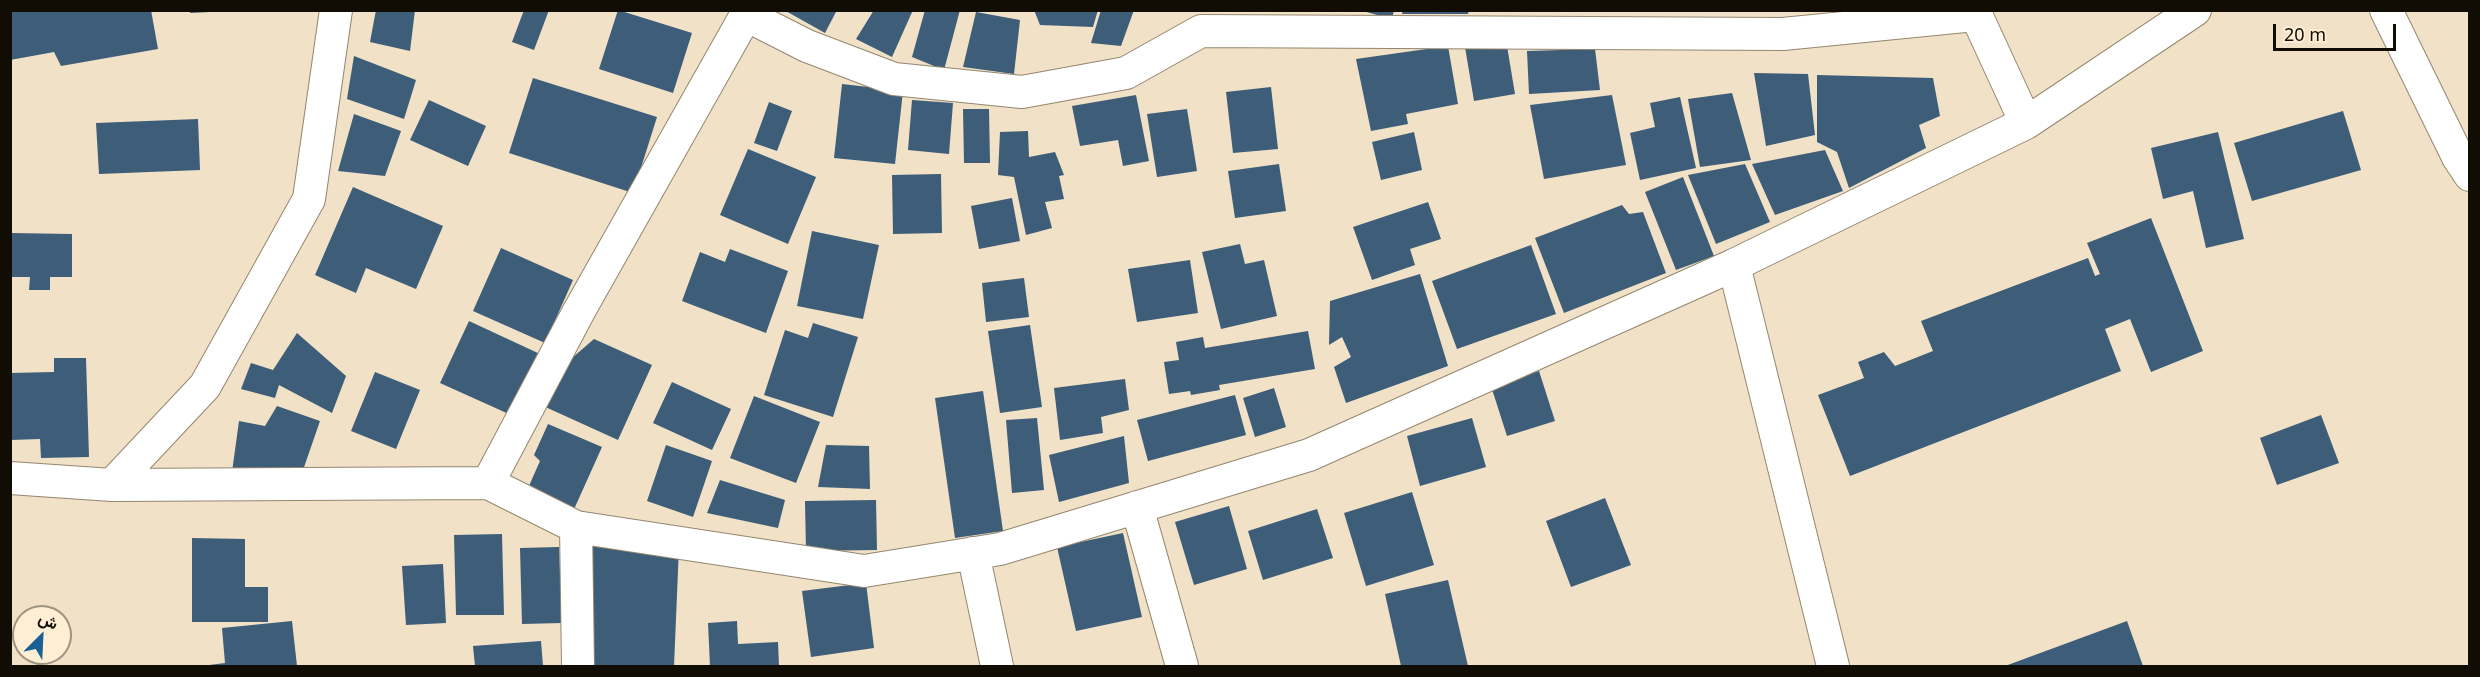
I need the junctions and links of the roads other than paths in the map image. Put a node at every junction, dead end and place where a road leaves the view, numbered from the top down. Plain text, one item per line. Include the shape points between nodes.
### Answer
1 (336, 10) edge
2 (2195, 10) edge
3 (2386, 10) edge
4 (1975, 13) edge
5 (1201, 21) edge
6 (2026, 123) junction
7 (2469, 175) edge
8 (1734, 265) junction
9 (10, 478) edge
10 (488, 483) junction
11 (112, 485) junction
12 (1137, 507) junction
13 (576, 527) junction
14 (973, 553) junction
15 (579, 666) edge
16 (997, 666) edge
17 (1182, 666) edge
18 (1833, 666) edge

1 - 11 street via 309,199 206,386
2 - 6 street
3 - 7 street
4 - 5 street via 1783,34
4 - 6 street
5 - 10 street via 1126,73 1022,92 894,79 807,46 746,15 579,311
6 - 8 street
8 - 12 street via 1309,455
8 - 18 street
9 - 11 street
10 - 11 street
10 - 13 street
12 - 14 street via 1000,549
12 - 17 street
13 - 14 street via 864,571
13 - 15 street
14 - 16 street

